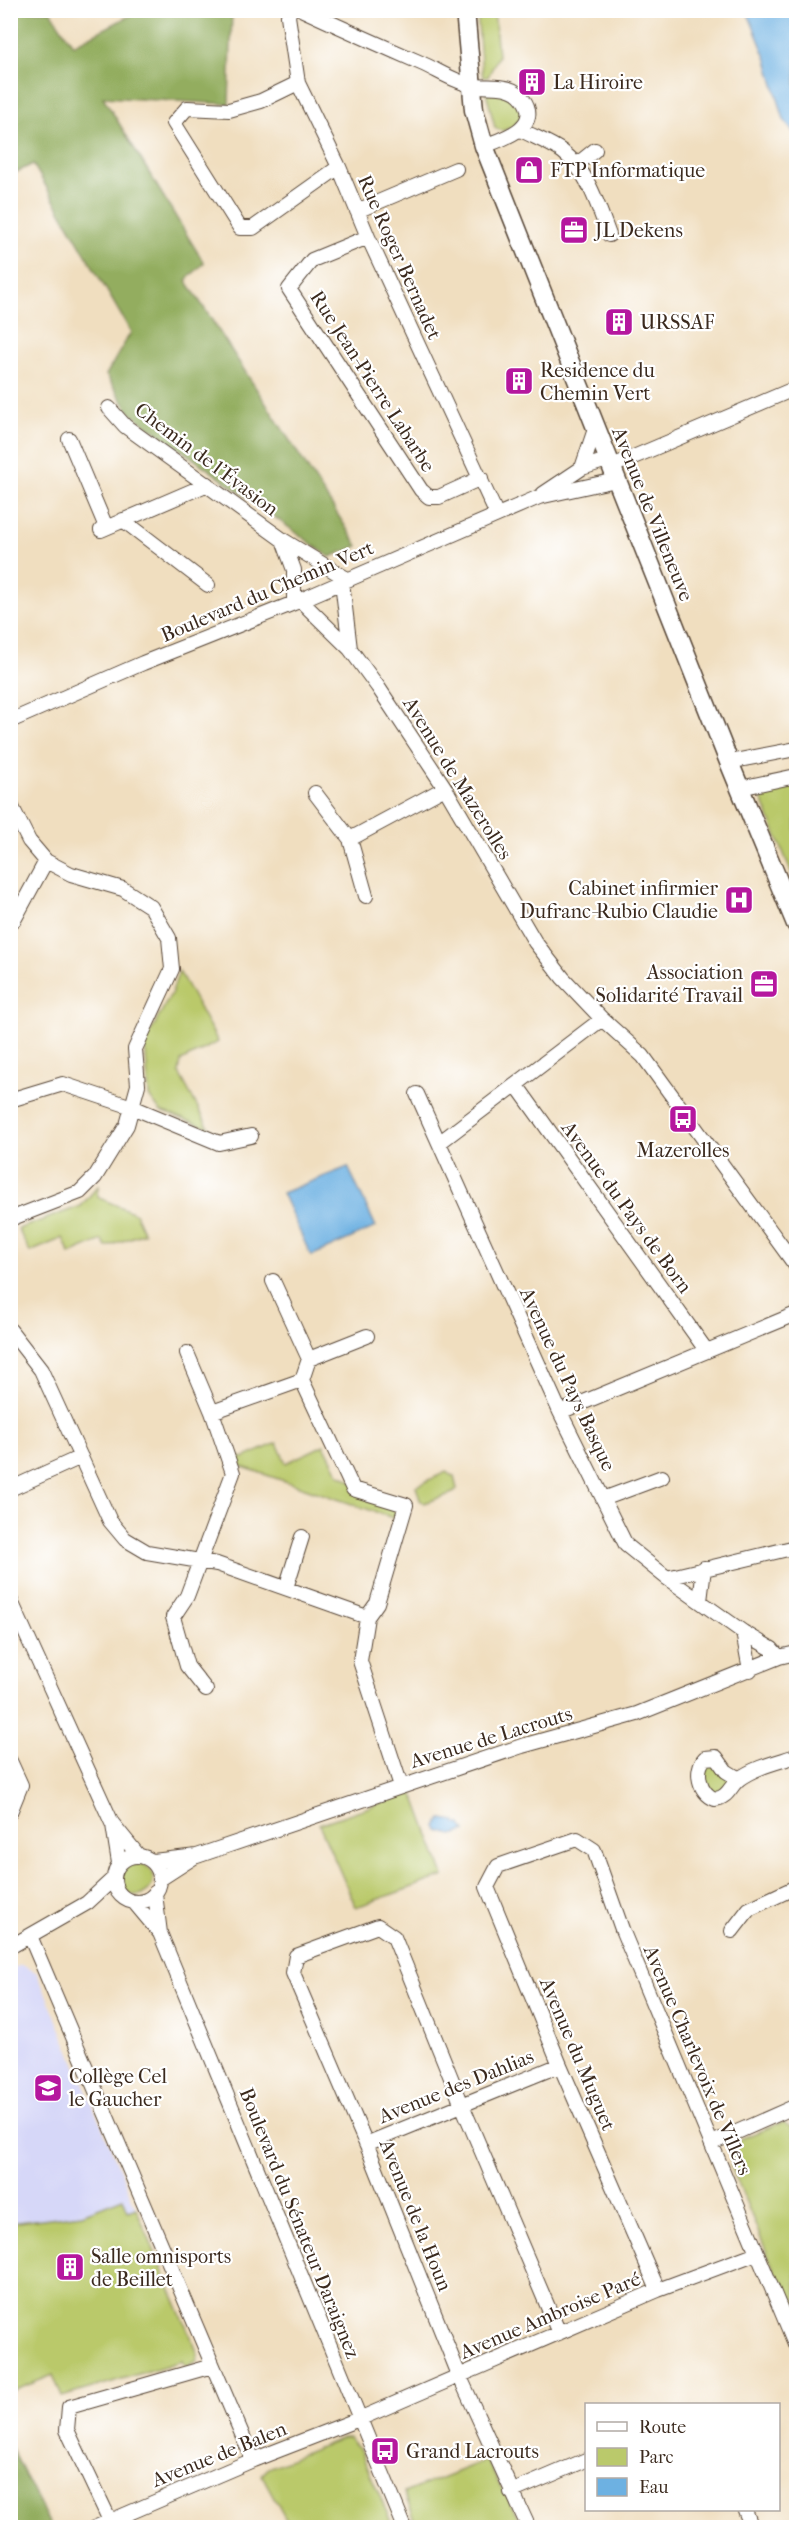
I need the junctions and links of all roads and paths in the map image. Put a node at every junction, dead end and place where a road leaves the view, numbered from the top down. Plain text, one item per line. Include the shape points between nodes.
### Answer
1 (290, 10) edge
2 (303, 10) edge
3 (465, 10) edge
4 (298, 83) junction
5 (471, 85) junction
6 (521, 130) junction
7 (484, 146) junction
8 (595, 150) dead end
9 (575, 166) junction
10 (339, 167) junction
11 (456, 169) dead end
12 (357, 211) junction
13 (609, 235) dead end
14 (369, 237) junction
15 (796, 388) edge
16 (109, 408) dead end
17 (595, 429) junction
18 (69, 439) dead end
19 (582, 468) junction
20 (611, 469) junction
21 (480, 478) junction
22 (208, 484) junction
23 (539, 497) junction
24 (497, 515) junction
25 (123, 520) junction
26 (283, 540) junction
27 (345, 580) junction
28 (208, 585) dead end
29 (297, 602) junction
30 (350, 649) junction
31 (10, 721) edge
32 (796, 749) edge
33 (729, 762) junction
34 (796, 776) edge
35 (445, 788) junction
36 (740, 788) junction
37 (315, 793) dead end
38 (10, 803) edge
39 (350, 839) junction
40 (46, 861) junction
41 (366, 896) dead end
42 (14, 920) dead end
43 (796, 924) edge
44 (602, 1019) junction
45 (517, 1086) junction
46 (417, 1094) dead end
47 (10, 1100) edge
48 (132, 1107) junction
49 (251, 1136) dead end
50 (439, 1143) junction
51 (10, 1219) edge
52 (796, 1266) edge
53 (273, 1281) dead end
54 (796, 1314) edge
55 (10, 1330) edge
56 (367, 1336) dead end
57 (706, 1350) junction
58 (188, 1353) dead end
59 (309, 1359) junction
60 (302, 1380) junction
61 (212, 1412) junction
62 (560, 1412) junction
63 (81, 1457) junction
64 (662, 1477) dead end
65 (10, 1489) edge
66 (603, 1499) junction
67 (302, 1537) dead end
68 (796, 1547) edge
69 (201, 1561) junction
70 (704, 1568) junction
71 (667, 1578) junction
72 (286, 1588) junction
73 (10, 1599) edge
74 (700, 1601) junction
75 (367, 1617) junction
76 (743, 1632) junction
77 (796, 1653) edge
78 (779, 1657) junction
79 (750, 1670) junction
80 (206, 1690) dead end
81 (796, 1756) edge
82 (10, 1761) edge
83 (739, 1779) dead end
84 (401, 1786) junction
85 (10, 1812) edge
86 (112, 1823) junction
87 (138, 1855) junction
88 (531, 1855) joint
89 (197, 1856) junction
90 (153, 1862) junction
91 (119, 1863) junction
92 (113, 1879) junction
93 (160, 1879) junction
94 (796, 1887) edge
95 (155, 1894) junction
96 (127, 1899) junction
97 (87, 1903) junction
98 (732, 1931) dead end
99 (160, 1933) junction
100 (30, 1936) junction
101 (10, 1947) edge
102 (560, 2065) junction
103 (462, 2105) junction
104 (796, 2106) edge
105 (712, 2143) junction
106 (366, 2144) junction
107 (757, 2253) junction
108 (658, 2290) junction
109 (558, 2333) junction
110 (796, 2346) edge
111 (212, 2366) junction
112 (459, 2375) junction
113 (359, 2419) junction
114 (253, 2460) junction
115 (585, 2460) edge
116 (511, 2492) junction
117 (745, 2511) edge
118 (111, 2524) edge
119 (94, 2528) edge
120 (405, 2528) edge
121 (529, 2528) edge
122 (752, 2528) edge

1 - 4 street, Rue Roger Bernadet
2 - 5 street
3 - 5 main road, Avenue de Villeneuve
4 - 10 street, Rue Roger Bernadet
4 - 10 street via 261,101 229,110 187,108 174,123 240,228 253,228
5 - 6 street via 501,87 518,94 528,112
5 - 7 main road, Avenue de Villeneuve
6 - 7 street
6 - 9 street via 564,153
7 - 17 main road, Avenue de Villeneuve
8 - 9 street
9 - 13 street via 593,192
10 - 12 street, Rue Roger Bernadet
11 - 12 street
12 - 14 street, Rue Roger Bernadet
14 - 21 street, Rue Roger Bernadet
14 - 21 street, Rue Jean-Pierre Labarbe via 312,260 289,289 421,490 429,497 439,496
15 - 20 street
16 - 22 street, Chemin de l'Évasion via 125,426
17 - 19 street
17 - 20 main road, Avenue de Villeneuve
18 - 25 street via 104,529
19 - 20 street, Boulevard du Chemin Vert
19 - 23 street, Boulevard du Chemin Vert
20 - 23 street, Boulevard du Chemin Vert
20 - 33 main road, Avenue de Villeneuve
21 - 24 street, Rue Roger Bernadet
22 - 25 street
22 - 26 street, Chemin de l'Évasion
23 - 24 street, Boulevard du Chemin Vert
24 - 27 street, Boulevard du Chemin Vert
25 - 28 street
26 - 27 street, Chemin de l'Évasion
26 - 29 street, Chemin de l'Évasion via 294,570
27 - 29 street, Boulevard du Chemin Vert
27 - 30 street, Avenue de Mazerolles
29 - 30 street, Avenue de Mazerolles
29 - 31 street, Boulevard du Chemin Vert
30 - 35 street, Avenue de Mazerolles
32 - 33 street
33 - 36 main road, Avenue de Villeneuve
34 - 36 street
35 - 39 street
35 - 44 street, Avenue de Mazerolles via 534,942
36 - 43 main road, Avenue de Villeneuve
37 - 39 street
38 - 40 street via 29,841
39 - 41 street
40 - 42 street
40 - 48 street via 71,874 123,889 151,907 170,938 172,969 135,1049 138,1085
44 - 45 street
44 - 52 street, Avenue de Mazerolles via 644,1056
45 - 50 street
45 - 57 street, Avenue du Pays de Born
46 - 50 street, Avenue du Pays Basque
47 - 48 street via 63,1084
48 - 49 street via 219,1143
48 - 51 street via 127,1125 95,1177 80,1192
50 - 62 street, Avenue du Pays Basque
53 - 59 street
54 - 57 street
55 - 63 street via 41,1370
56 - 59 street
57 - 62 street
58 - 61 street
59 - 60 street
60 - 61 street
60 - 75 street via 353,1489 406,1505 376,1603
61 - 69 street via 233,1473
62 - 66 street, Avenue du Pays Basque
63 - 65 street
63 - 69 street via 110,1521 125,1539 147,1552
64 - 66 street
66 - 71 street, Avenue du Pays Basque via 626,1545
67 - 72 street
68 - 70 street
69 - 72 street
69 - 80 street via 187,1596 173,1617 187,1666
70 - 71 street
70 - 74 street
71 - 74 street, Avenue du Pays Basque
72 - 75 street
73 - 86 street
74 - 76 street, Avenue du Pays Basque
75 - 84 street via 360,1661
76 - 78 street, Avenue du Pays Basque
76 - 79 street
77 - 78 street, Avenue de Lacrouts
78 - 79 street, Avenue de Lacrouts
79 - 84 street, Avenue de Lacrouts via 637,1713
81 - 83 street
82 - 85 street via 21,1785
84 - 89 street, Avenue de Lacrouts
86 - 87 street
86 - 91 street
87 - 90 street
87 - 91 street
88 - 102 street, Avenue du Muguet via 498,1866 487,1887
88 - 105 street, Avenue Charlevoix de Villers via 577,1839 594,1850 623,1932
89 - 90 street, Avenue de Lacrouts
89 - 93 street, Avenue de Lacrouts
90 - 93 street
91 - 92 street
92 - 96 street
92 - 97 street
93 - 95 street
94 - 98 street via 749,1909
95 - 96 street via 149,1899
95 - 99 street, Boulevard du Sénateur Daraignez
96 - 97 street
96 - 99 street, Boulevard du Sénateur Daraignez
97 - 100 street
99 - 113 street, Boulevard du Sénateur Daraignez
100 - 101 street
100 - 111 street
102 - 103 street, Avenue des Dahlias
102 - 108 street, Avenue du Muguet
103 - 106 street, Avenue des Dahlias
103 - 106 street, Avenue de la Houn via 394,1937 378,1926 296,1956 293,1973
103 - 109 street
104 - 105 street
105 - 107 street, Avenue Charlevoix de Villers
106 - 112 street, Avenue de la Houn
107 - 108 street, Avenue Ambroise Paré
107 - 110 street, Avenue Charlevoix de Villers
108 - 109 street, Avenue Ambroise Paré
109 - 112 street, Avenue Ambroise Paré
111 - 114 street
111 - 118 street via 69,2407 67,2430
112 - 113 street, Avenue Ambroise Paré
112 - 116 street, Avenue de la Houn
113 - 114 street, Avenue de Balen
113 - 120 street, Boulevard du Sénateur Daraignez
114 - 118 street, Avenue de Balen
115 - 116 street
116 - 121 street, Avenue de la Houn
117 - 122 street
118 - 119 street, Avenue de Balen

